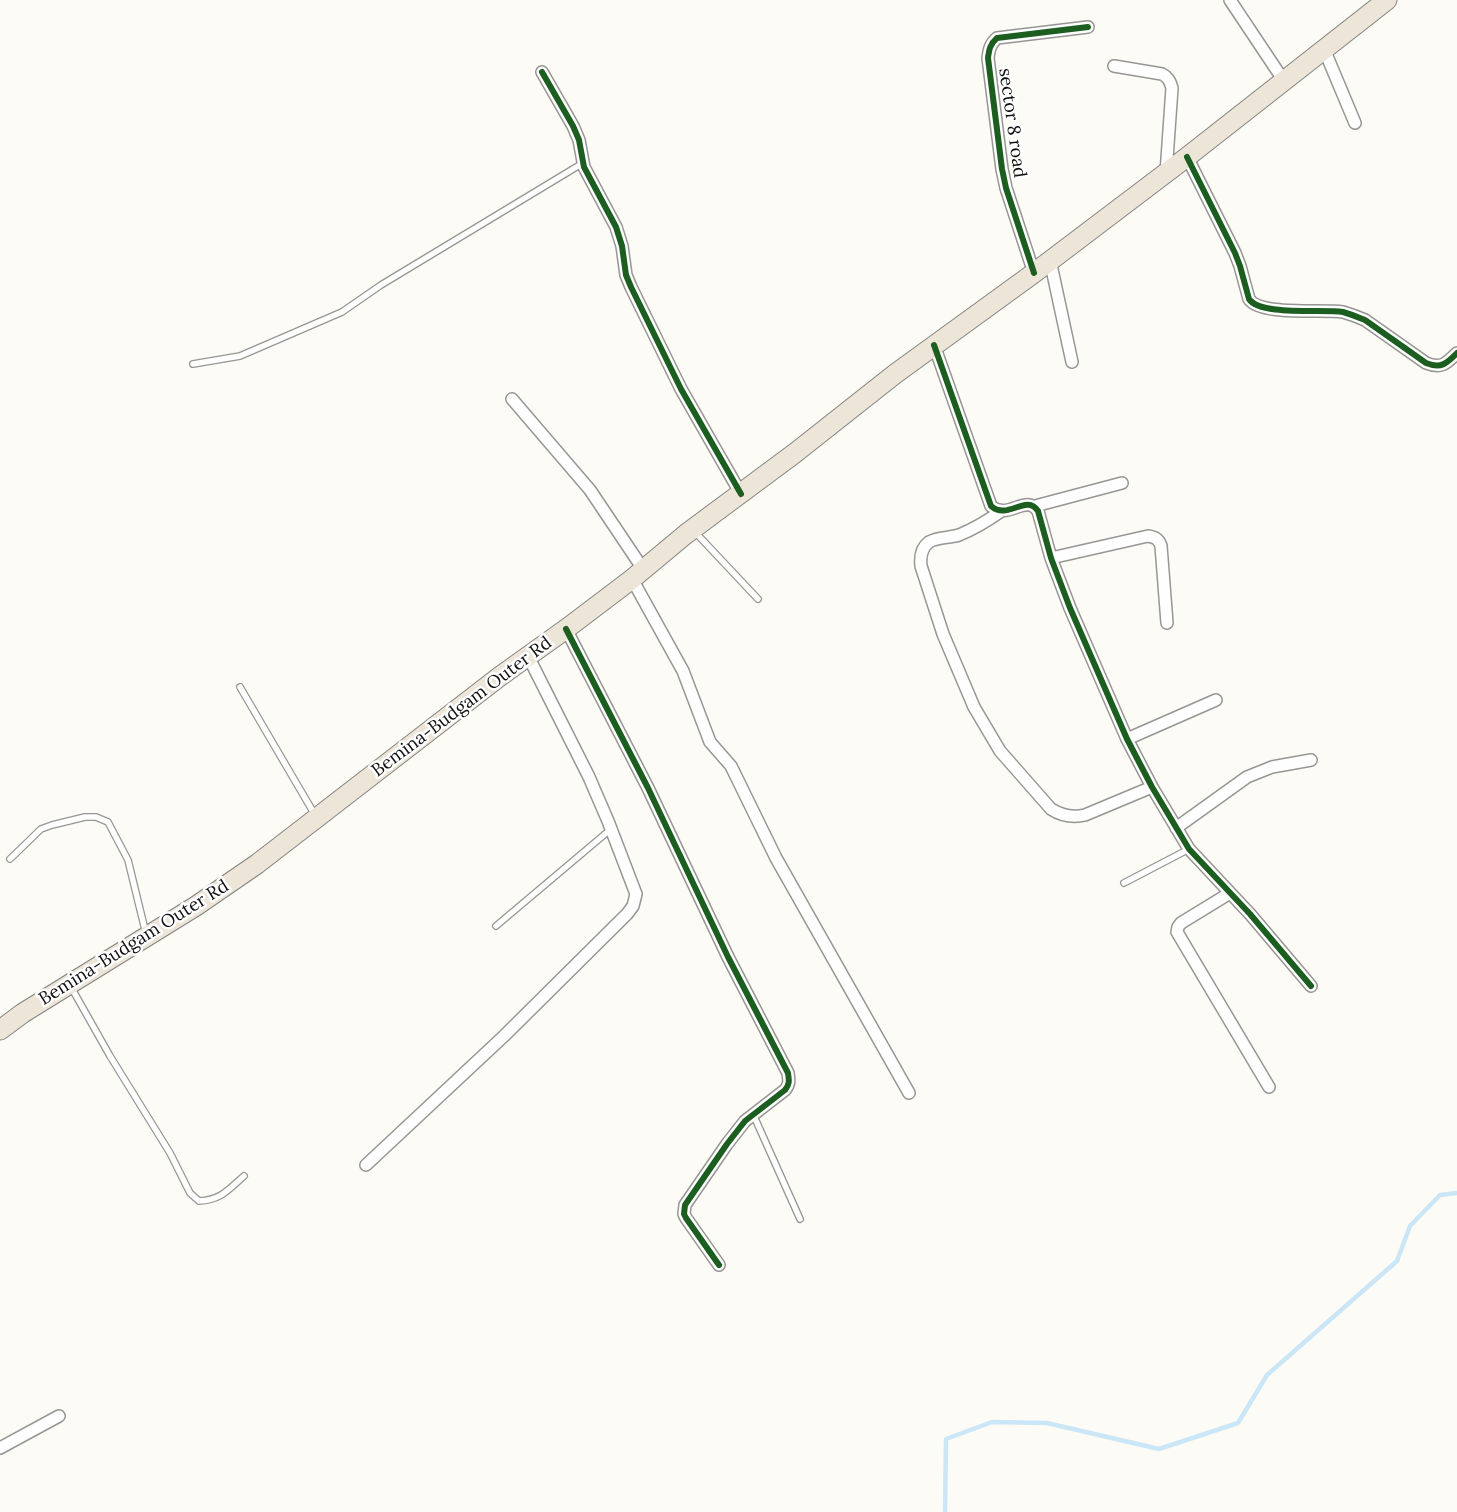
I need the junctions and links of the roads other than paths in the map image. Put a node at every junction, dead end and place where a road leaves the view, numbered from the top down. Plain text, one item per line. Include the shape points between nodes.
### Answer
1 (1230, 0) edge
2 (1387, 0) edge
3 (1088, 27) dead end
4 (1324, 49) junction
5 (1114, 66) dead end
6 (542, 72) dead end
7 (1284, 81) junction
8 (1355, 122) dead end
9 (1187, 157) junction
10 (583, 163) junction
11 (1166, 172) junction
12 (1050, 260) junction
13 (1034, 273) junction
14 (934, 345) junction
15 (1457, 353) edge
16 (1072, 362) dead end
17 (193, 364) dead end
18 (512, 399) dead end
19 (1122, 483) dead end
20 (741, 494) junction
21 (1035, 506) junction
22 (1000, 512) junction
23 (692, 529) junction
24 (1052, 558) junction
25 (637, 574) junction
26 (758, 599) dead end
27 (1167, 623) dead end
28 (566, 629) junction
29 (528, 656) junction
30 (240, 687) dead end
31 (1216, 700) dead end
32 (1127, 739) junction
33 (1312, 760) dead end
34 (1152, 787) junction
35 (317, 818) junction
36 (611, 828) junction
37 (1176, 828) junction
38 (1189, 849) junction
39 (10, 859) dead end
40 (1124, 883) dead end
41 (1230, 893) junction
42 (496, 926) dead end
43 (146, 937) junction
44 (70, 985) junction
45 (1311, 986) dead end
46 (0, 1030) edge
47 (1269, 1087) dead end
48 (909, 1093) dead end
49 (753, 1114) junction
50 (366, 1165) dead end
51 (244, 1176) dead end
52 (800, 1219) dead end
53 (719, 1265) dead end
54 (59, 1416) dead end
55 (0, 1448) edge

1 - 7 street
2 - 4 highway, Bemina-Budgam Outer Rd
3 - 13 street, sector 8 road via 997,38 990,48 988,58 1004,178
4 - 7 highway, Bemina-Budgam Outer Rd
4 - 8 street
5 - 11 street via 1162,74 1170,82
6 - 10 street via 576,132
7 - 9 highway, Bemina-Budgam Outer Rd
9 - 11 highway, Bemina-Budgam Outer Rd
9 - 15 street via 1235,253 1252,304 1271,309 1332,311 1355,316 1434,366 1442,366
10 - 17 lane via 342,312 240,356
10 - 20 street via 616,227 631,287 681,389
11 - 12 highway, Bemina-Budgam Outer Rd
12 - 13 highway, Bemina-Budgam Outer Rd
12 - 16 street
13 - 14 highway, Bemina-Budgam Outer Rd
14 - 20 highway, Bemina-Budgam Outer Rd
14 - 22 street via 991,506
18 - 25 street via 590,490
19 - 21 street
20 - 23 highway, Bemina-Budgam Outer Rd
21 - 22 street via 1028,504
21 - 24 street
22 - 34 street via 971,530 930,541 920,559 943,634 974,707 1000,751 1058,814 1075,818 1085,816
23 - 25 highway, Bemina-Budgam Outer Rd
23 - 26 lane
24 - 27 street via 1154,537 1161,546
24 - 32 street via 1070,608
25 - 28 highway, Bemina-Budgam Outer Rd
25 - 48 street via 682,671 710,742 731,766 776,858
28 - 29 highway, Bemina-Budgam Outer Rd
28 - 49 street via 788,1073 789,1085 785,1090
29 - 35 highway, Bemina-Budgam Outer Rd
29 - 36 street
30 - 35 lane
31 - 32 street
32 - 34 street
33 - 37 street via 1272,767 1247,777
34 - 37 street
35 - 43 highway, Bemina-Budgam Outer Rd via 250,869
36 - 42 lane
36 - 50 street via 636,894 630,910 504,1036
37 - 38 street
38 - 40 lane
38 - 41 street
39 - 43 lane via 42,829 52,825 85,817 108,822 128,860
41 - 45 street
41 - 47 street via 1181,923 1177,932
43 - 44 highway, Bemina-Budgam Outer Rd
44 - 46 highway, Bemina-Budgam Outer Rd
44 - 51 lane via 170,1153 190,1193 199,1201 211,1200 221,1196
49 - 52 lane
49 - 53 street via 731,1139 684,1210 686,1218
54 - 55 street

